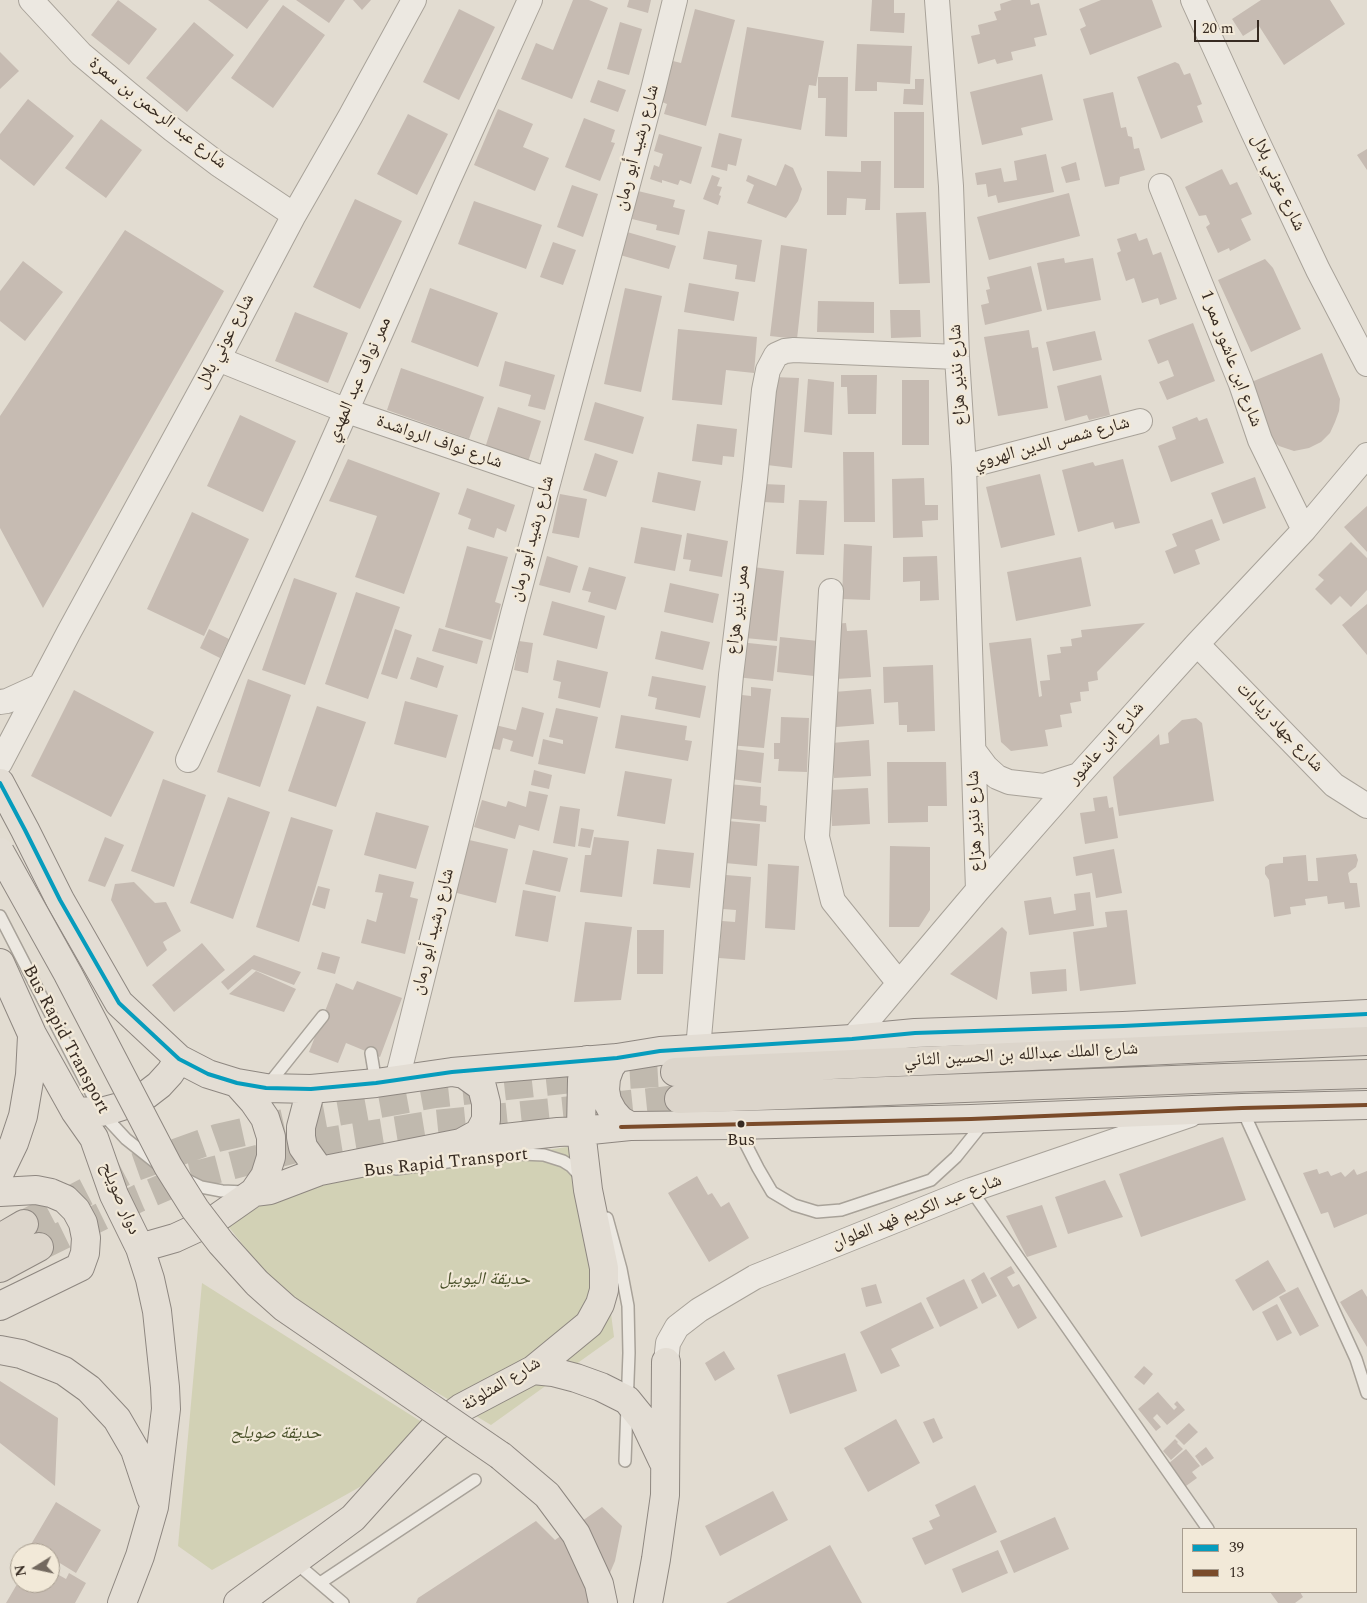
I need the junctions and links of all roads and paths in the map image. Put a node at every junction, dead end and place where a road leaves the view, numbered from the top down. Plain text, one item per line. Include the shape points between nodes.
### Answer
1 (31, 0) edge
2 (414, 0) edge
3 (530, 0) edge
4 (675, 0) edge
5 (937, 0) edge
6 (1193, 0) edge
7 (1161, 186) dead end
8 (294, 215) junction
9 (957, 357) junction
10 (218, 359) junction
11 (1367, 364) edge
12 (347, 411) junction
13 (1140, 421) dead end
14 (1367, 455) edge
15 (964, 467) junction
16 (549, 480) junction
17 (1304, 530) junction
18 (831, 591) dead end
19 (1197, 644) junction
20 (40, 686) junction
21 (0, 702) edge
22 (974, 751) junction
23 (188, 760) dead end
24 (0, 763) edge
25 (1079, 775) junction
26 (0, 783) edge
27 (1367, 806) edge
28 (0, 852) edge
29 (978, 890) junction
30 (0, 916) edge
31 (0, 963) edge
32 (900, 983) junction
33 (1367, 1014) edge
34 (323, 1016) dead end
35 (32, 1034) junction
36 (852, 1038) junction
37 (1367, 1041) edge
38 (698, 1049) junction
39 (371, 1053) dead end
40 (617, 1058) junction
41 (179, 1059) junction
42 (587, 1060) junction
43 (452, 1072) junction
44 (676, 1072) tunnel mouth
45 (1367, 1074) edge
46 (386, 1081) junction
47 (237, 1083) junction
48 (266, 1088) junction
49 (311, 1089) junction
50 (679, 1099) tunnel mouth
51 (1367, 1105) edge
52 (1242, 1108) junction
53 (1205, 1110) junction
54 (88, 1111) junction
55 (987, 1118) junction
56 (630, 1126) junction
57 (736, 1126) junction
58 (586, 1131) junction
59 (461, 1143) junction
60 (320, 1170) junction
61 (0, 1172) edge
62 (596, 1188) junction
63 (971, 1190) junction
64 (0, 1192) edge
65 (254, 1192) junction
66 (24, 1224) tunnel mouth
67 (0, 1238) edge
68 (39, 1247) tunnel mouth
69 (140, 1248) junction
70 (0, 1268) edge
71 (0, 1306) edge
72 (0, 1350) edge
73 (666, 1362) joint
74 (533, 1370) junction
75 (1367, 1393) edge
76 (627, 1400) junction
77 (625, 1461) dead end
78 (666, 1467) junction
79 (475, 1480) dead end
80 (154, 1507) junction
81 (1207, 1528) edge
82 (294, 1560) junction
83 (320, 1583) junction
84 (122, 1603) edge
85 (238, 1603) edge
86 (343, 1603) edge
87 (602, 1603) edge
88 (648, 1603) edge

1 - 8 street, شارع عبد الرحمن بن سمرة via 81,54 130,95 218,164
2 - 8 street, شارع عوني بلال
3 - 12 street, ممر نواف عبد المهدي
4 - 16 street, شارع رشيد أبو رمان
5 - 9 street, شارع نذير هزاع via 952,186
6 - 11 street, شارع عوني بلال via 1318,270
7 - 17 street, شارع ابن عاشور ممر 1 via 1260,440
8 - 10 street, شارع عوني بلال
9 - 15 street, شارع نذير هزاع
9 - 38 street, ممر نذير هزاع via 794,350 776,354 768,370 731,675
10 - 12 street, شارع نواف الرواشدة
10 - 20 street, شارع عوني بلال
12 - 16 street, شارع نواف الرواشدة
12 - 23 street, ممر نواف عبد المهدي
13 - 15 street, شارع شمس الدين الهروي
14 - 17 street, شارع ابن عاشور
15 - 22 street, شارع نذير هزاع
16 - 46 street, شارع رشيد أبو رمان
17 - 19 street, شارع ابن عاشور
18 - 32 street via 816,837 832,901
19 - 25 street, شارع ابن عاشور
19 - 27 street, شارع جهاد زيادات via 1334,784
20 - 21 street
20 - 24 street, شارع عوني بلال
22 - 25 street, شارع نذير هزاع via 986,768 1009,782 1044,786
22 - 29 street, شارع نذير هزاع
25 - 29 street, شارع ابن عاشور
26 - 41 main road via 60,900 119,1003
28 - 87 main road, bridge via 168,1166 221,1243 285,1308 501,1456 547,1495 576,1534 599,1584
29 - 32 street, شارع ابن عاشور
30 - 54 lane, Bus Rapid Transport
31 - 35 main road, دوار صويلح
32 - 36 street, شارع ابن عاشور
33 - 36 main road
34 - 48 lane
35 - 54 main road, دوار صويلح
35 - 61 main road via 30,1076 23,1116
36 - 38 main road
37 - 44 highway, شارع الملك عبدالله بن الحسين الثاني
38 - 40 main road
39 - 46 lane
40 - 42 main road
40 - 56 main road via 606,1078 607,1101 620,1120
41 - 47 main road via 208,1074
41 - 54 main road via 159,1085 132,1103
42 - 43 main road
42 - 58 main road, شارع المثلوثة via 582,1080
43 - 46 main road
43 - 59 main road via 464,1074 482,1087 486,1103 486,1120 479,1132
45 - 50 highway, شارع الملك عبدالله بن الحسين الثاني
46 - 49 main road
47 - 48 main road
47 - 65 main road, دوار صويلح via 265,1118 272,1137 271,1157 265,1176
48 - 49 main road
49 - 60 main road via 301,1137 303,1147
51 - 52 main road
52 - 53 main road
52 - 75 lane via 1356,1359
53 - 55 main road
53 - 63 street, شارع عبد الكريم فهد العلوان
54 - 65 lane, Bus Rapid Transport via 112,1125 170,1173 208,1188
54 - 69 main road, دوار صويلح via 114,1195
55 - 57 main road
55 - 57 lane via 956,1157 931,1180 841,1210 818,1212 794,1205 772,1192
56 - 57 main road
56 - 58 main road
58 - 59 main road
58 - 62 main road, شارع المثلوثة
59 - 60 main road
60 - 62 lane, Bus Rapid Transport via 340,1173 522,1154 544,1155 571,1166 584,1181
60 - 65 main road via 270,1190
62 - 74 main road, شارع المثلوثة via 604,1268 600,1304 589,1324
62 - 76 lane, Bus Rapid Transport via 621,1268 628,1306
63 - 73 street, شارع عبد الكريم فهد العلوان via 755,1276 677,1327 668,1343
63 - 81 lane
64 - 71 main road via 36,1190 51,1192 65,1199 84,1223 86,1238 80,1267
65 - 69 main road, دوار صويلح via 194,1230
66 - 67 highway
68 - 70 highway
69 - 80 main road via 157,1311 166,1387
72 - 80 main road via 21,1354 64,1371 89,1389 116,1419 135,1450
73 - 78 main road
74 - 76 main road via 576,1378
74 - 82 main road, شارع المثلوثة via 461,1408 434,1428 353,1518
76 - 77 lane, Bus Rapid Transport
76 - 78 main road via 644,1421
78 - 88 main road via 665,1495
79 - 83 lane
80 - 84 main road
82 - 83 lane
82 - 85 main road, شارع المثلوثة
83 - 86 lane

